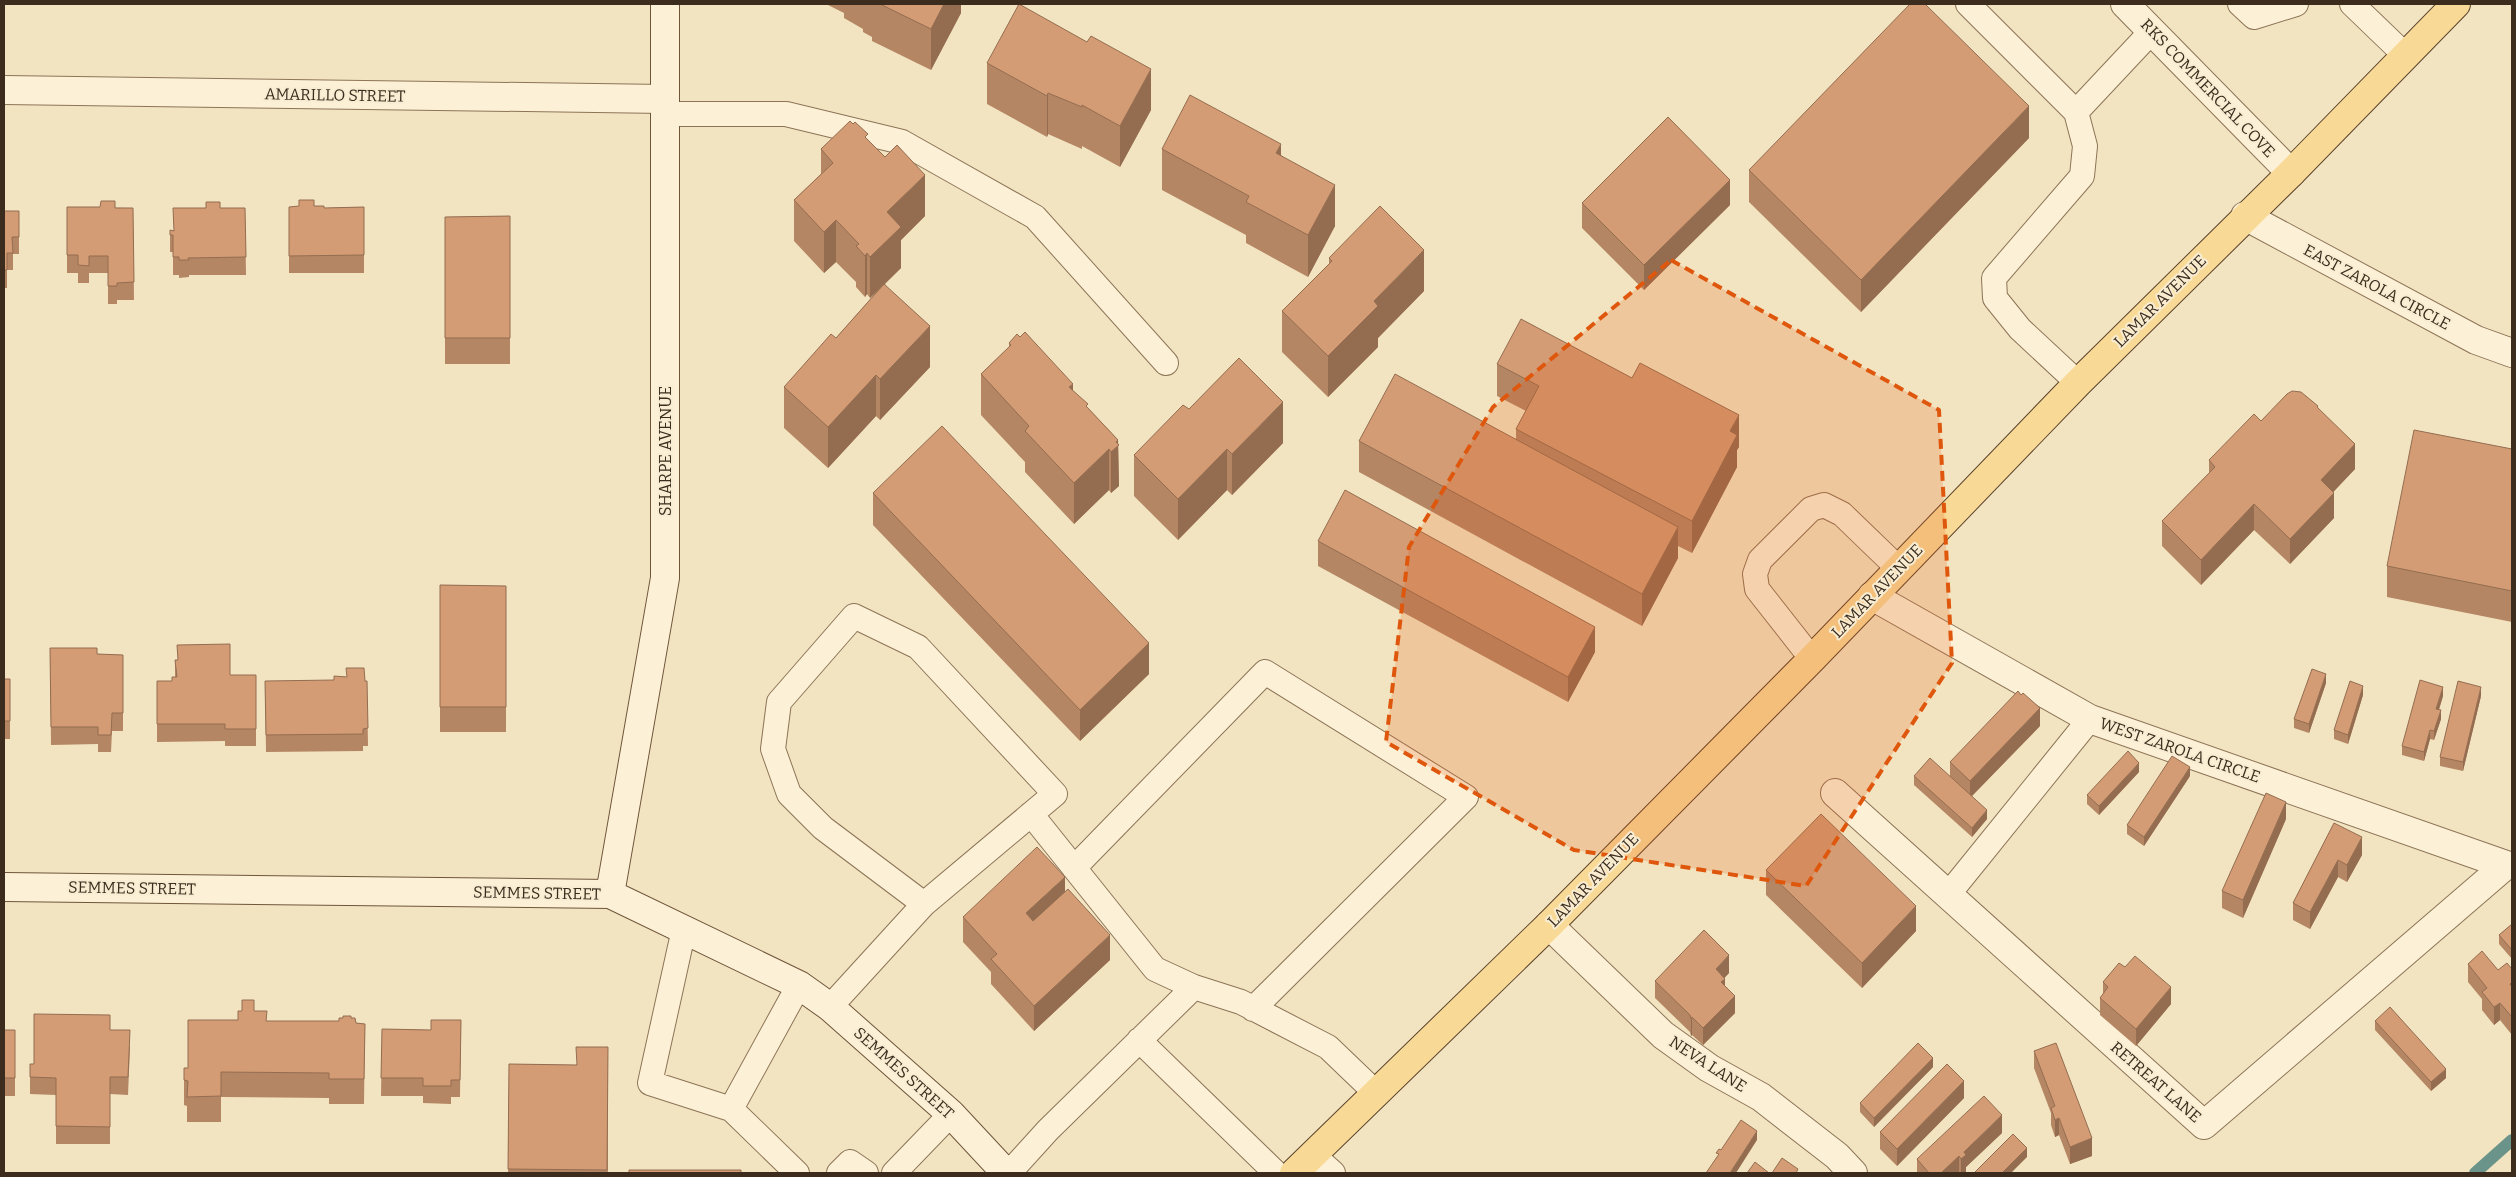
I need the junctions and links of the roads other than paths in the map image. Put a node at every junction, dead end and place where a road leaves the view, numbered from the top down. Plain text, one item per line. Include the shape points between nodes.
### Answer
1 (665, 4) edge
2 (1968, 4) edge
3 (2125, 4) edge
4 (2240, 4) edge
5 (2296, 4) edge
6 (2352, 4) edge
7 (2456, 4) edge
8 (2152, 31) junction
9 (2405, 55) junction
10 (4, 90) edge
11 (666, 107) junction
12 (2076, 112) junction
13 (2291, 173) junction
14 (2245, 216) junction
15 (2512, 353) edge
16 (1166, 363) dead end
17 (2078, 383) junction
18 (1899, 568) junction
19 (1872, 596) junction
20 (1812, 659) junction
21 (2090, 719) junction
22 (1835, 793) dead end
23 (1031, 814) junction
24 (2506, 865) joint
25 (1074, 868) junction
26 (4, 887) edge
27 (610, 894) junction
28 (1947, 896) junction
29 (924, 904) junction
30 (1549, 925) junction
31 (684, 930) junction
32 (799, 985) junction
33 (1194, 987) junction
34 (830, 1007) junction
35 (1253, 1009) junction
36 (1139, 1040) junction
37 (1376, 1093) junction
38 (731, 1109) junction
39 (951, 1114) junction
40 (1304, 1164) edge
41 (797, 1173) edge
42 (839, 1173) edge
43 (866, 1173) edge
44 (894, 1173) edge
45 (1007, 1173) edge
46 (1276, 1173) edge
47 (1333, 1173) edge
48 (1853, 1173) edge

1 - 11 street, SHARPE AVENUE
2 - 12 lane
3 - 8 street, RKS COMMERCIAL COVE
4 - 5 lane via 2254,17
6 - 9 lane
7 - 9 main road, LAMAR AVENUE
8 - 12 lane
8 - 13 street, RKS COMMERCIAL COVE
9 - 13 main road, LAMAR AVENUE
10 - 11 street, AMARILLO STREET
11 - 16 lane via 786,114 902,142 1035,217
11 - 27 street, SHARPE AVENUE via 665,578
12 - 17 lane via 2085,146 2082,176 1994,278 1995,298 2020,329
13 - 14 main road, LAMAR AVENUE
14 - 15 street, EAST ZAROLA CIRCLE via 2476,340
14 - 17 main road, LAMAR AVENUE
17 - 18 main road, LAMAR AVENUE
18 - 19 main road, LAMAR AVENUE
18 - 20 lane via 1842,514 1824,505 1811,510 1760,560 1755,574 1758,589
19 - 20 main road, LAMAR AVENUE
19 - 21 street, WEST ZAROLA CIRCLE
20 - 30 main road, LAMAR AVENUE
21 - 24 street, WEST ZAROLA CIRCLE
21 - 28 lane
22 - 28 street, RETREAT LANE
23 - 25 lane
23 - 29 lane
23 - 29 lane via 1055,794 918,647 854,616 779,702 773,749 788,794 823,828
24 - 28 street, RETREAT LANE via 2204,1125
25 - 33 lane via 1155,969
25 - 35 lane via 1265,672 1466,798
26 - 27 street, SEMMES STREET
27 - 31 street, SEMMES STREET
29 - 34 lane
30 - 37 main road, LAMAR AVENUE
30 - 48 street, NEVA LANE via 1663,1035 1709,1068 1761,1097 1837,1156
31 - 32 street, SEMMES STREET
31 - 38 lane via 650,1084
32 - 34 street, SEMMES STREET
32 - 38 lane
33 - 35 lane
33 - 36 lane
34 - 39 street, SEMMES STREET
35 - 37 lane via 1328,1047
36 - 45 lane
36 - 46 lane
37 - 40 main road, LAMAR AVENUE
38 - 41 lane
39 - 44 lane
39 - 45 street, SEMMES STREET
40 - 47 lane
42 - 43 lane via 850,1162

